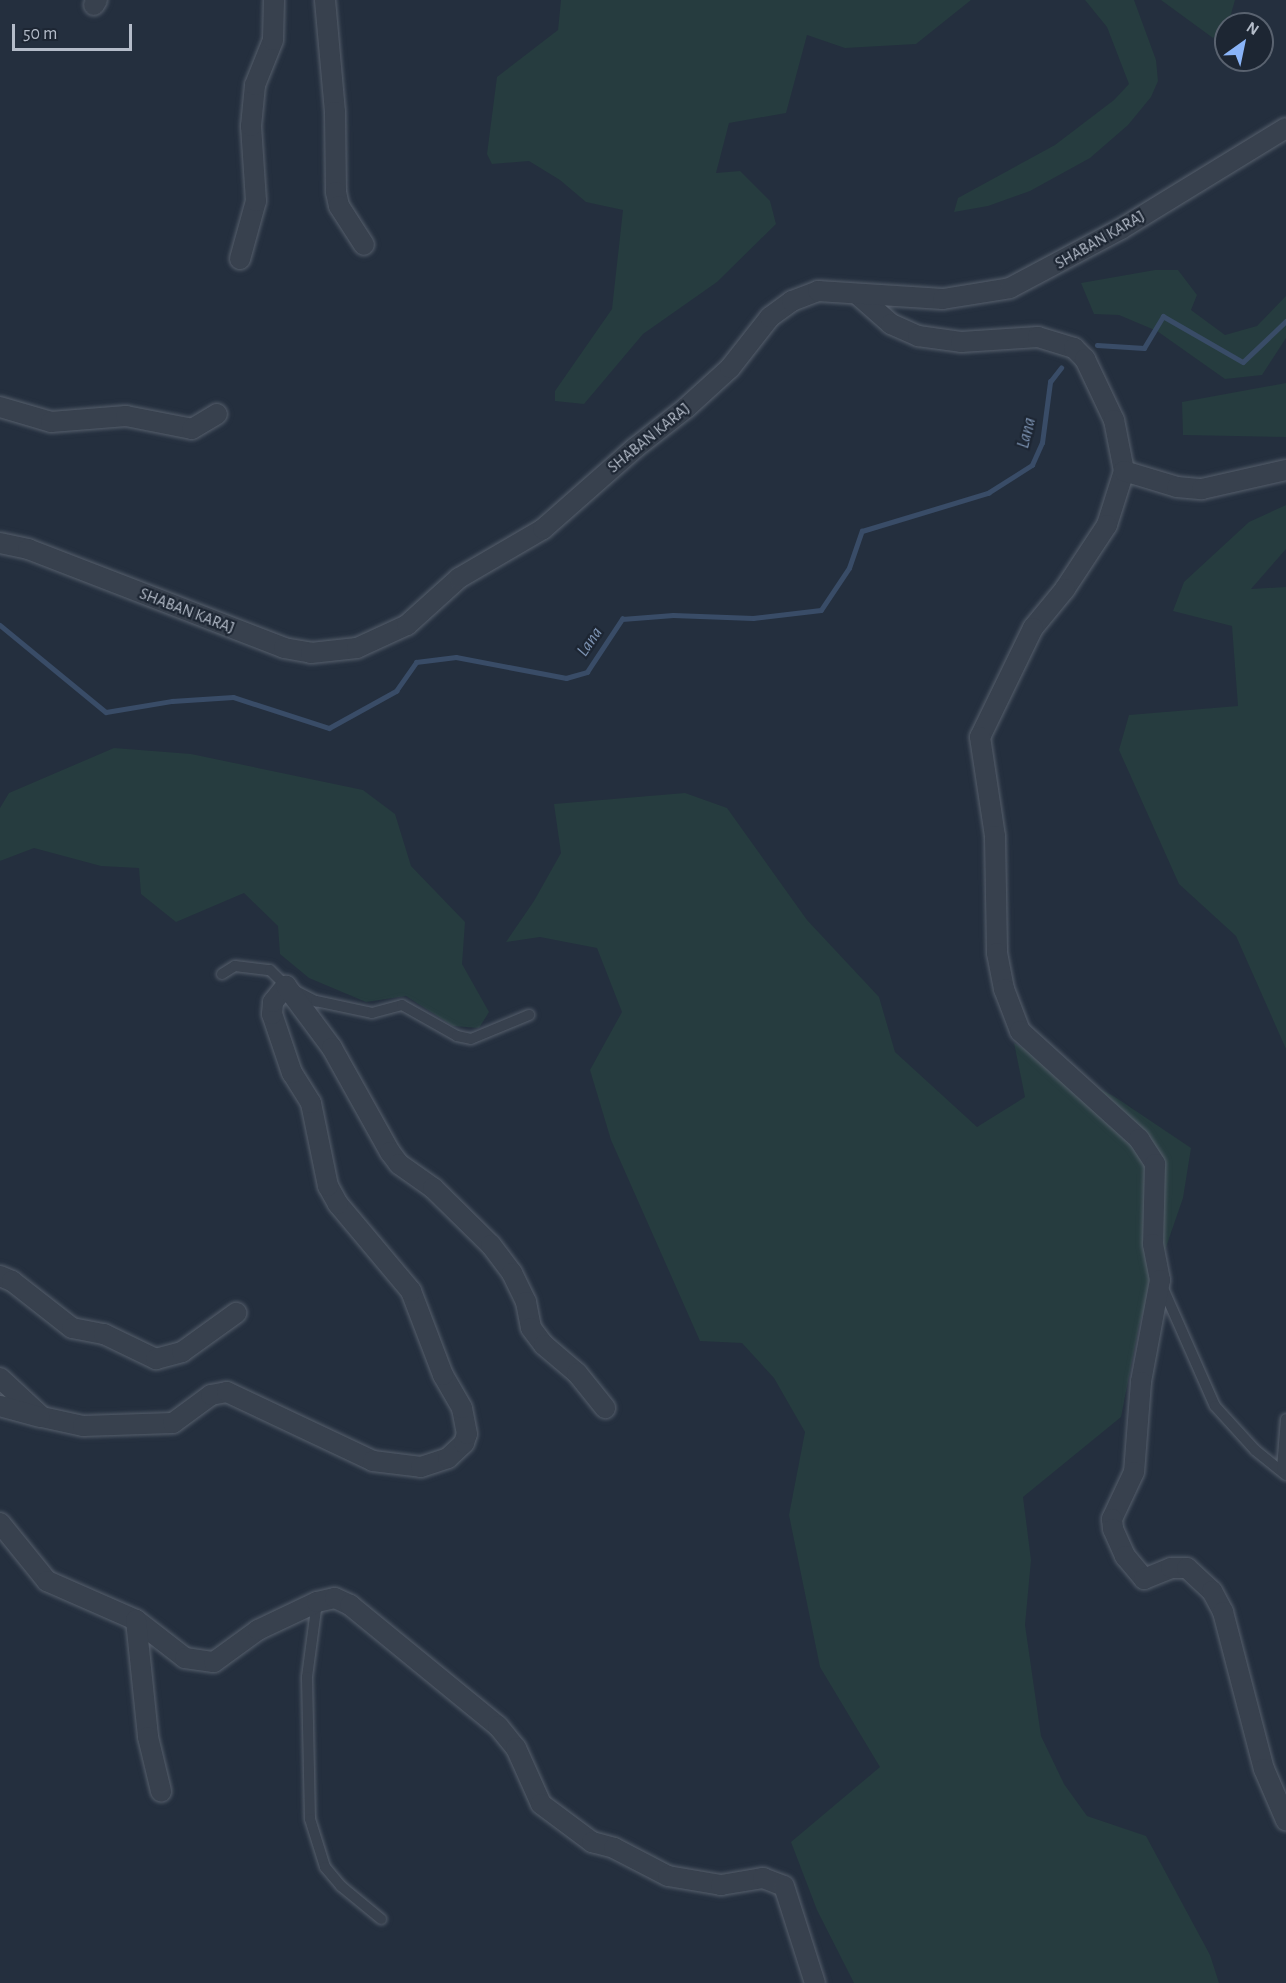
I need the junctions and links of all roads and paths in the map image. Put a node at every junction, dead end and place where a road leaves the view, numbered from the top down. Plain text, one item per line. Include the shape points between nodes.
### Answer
1 (274, 0) edge
2 (325, 0) edge
3 (1286, 128) edge
4 (364, 245) dead end
5 (240, 259) dead end
6 (857, 294) junction
7 (0, 407) edge
8 (217, 414) dead end
9 (1286, 470) edge
10 (1124, 471) junction
11 (0, 543) edge
12 (222, 974) dead end
13 (286, 986) junction
14 (529, 1014) dead end
15 (0, 1276) edge
16 (1160, 1280) junction
17 (236, 1313) dead end
18 (0, 1378) edge
19 (0, 1406) edge
20 (605, 1408) dead end
21 (42, 1417) junction
22 (1286, 1419) edge
23 (1284, 1472) edge
24 (0, 1523) edge
25 (317, 1602) junction
26 (136, 1620) junction
27 (161, 1791) dead end
28 (1286, 1820) edge
29 (381, 1919) dead end
30 (815, 1983) edge

1 - 5 street via 273,40 255,85 251,126 256,201
2 - 4 street via 335,112 336,192 339,206
3 - 6 street, SHABAN KARAJ via 1121,229 1010,288 943,299
6 - 10 street via 891,324 918,336 961,342 1038,337 1074,348 1085,358 1114,420
6 - 11 street, SHABAN KARAJ via 818,291 792,301 770,317 730,368 543,529 459,578 407,625 357,648 311,654 284,648 28,549
7 - 8 street via 51,422 126,416 192,429
9 - 10 street via 1202,489 1177,487
10 - 16 street via 1107,525 1065,589 1033,628 980,737 995,836 997,953 1013,1020 1032,1045 1150,1152 1155,1164 1154,1244
12 - 13 lane via 235,966 252,965 270,970
13 - 14 lane via 316,1001 354,1011 372,1013 402,1005 457,1036 471,1039 489,1035
13 - 20 street via 332,1048 399,1164 434,1188 491,1245 512,1273 526,1302 531,1328 544,1345 578,1373
13 - 21 street via 273,1002 272,1014 292,1073 311,1103 328,1186 338,1204 411,1291 443,1375 466,1420 464,1443 448,1458 421,1467 373,1461 227,1392 211,1395 183,1420 165,1425 83,1426
15 - 17 street via 72,1328 104,1334 156,1359 182,1352
16 - 23 lane via 1215,1406 1255,1450
16 - 28 street via 1141,1382 1134,1472 1112,1519 1113,1529 1125,1556 1144,1579 1171,1568 1187,1568 1212,1591 1223,1612 1264,1769
18 - 21 street
19 - 21 street
22 - 23 lane
24 - 26 street via 47,1581
25 - 26 street via 258,1630 214,1662 185,1658
25 - 29 lane via 307,1677 310,1819 325,1867
25 - 30 street via 335,1598 350,1605 498,1726 516,1748 541,1804 592,1842 614,1848 668,1876 697,1883 735,1885 763,1878 776,1880 789,1895
26 - 27 street via 148,1737

